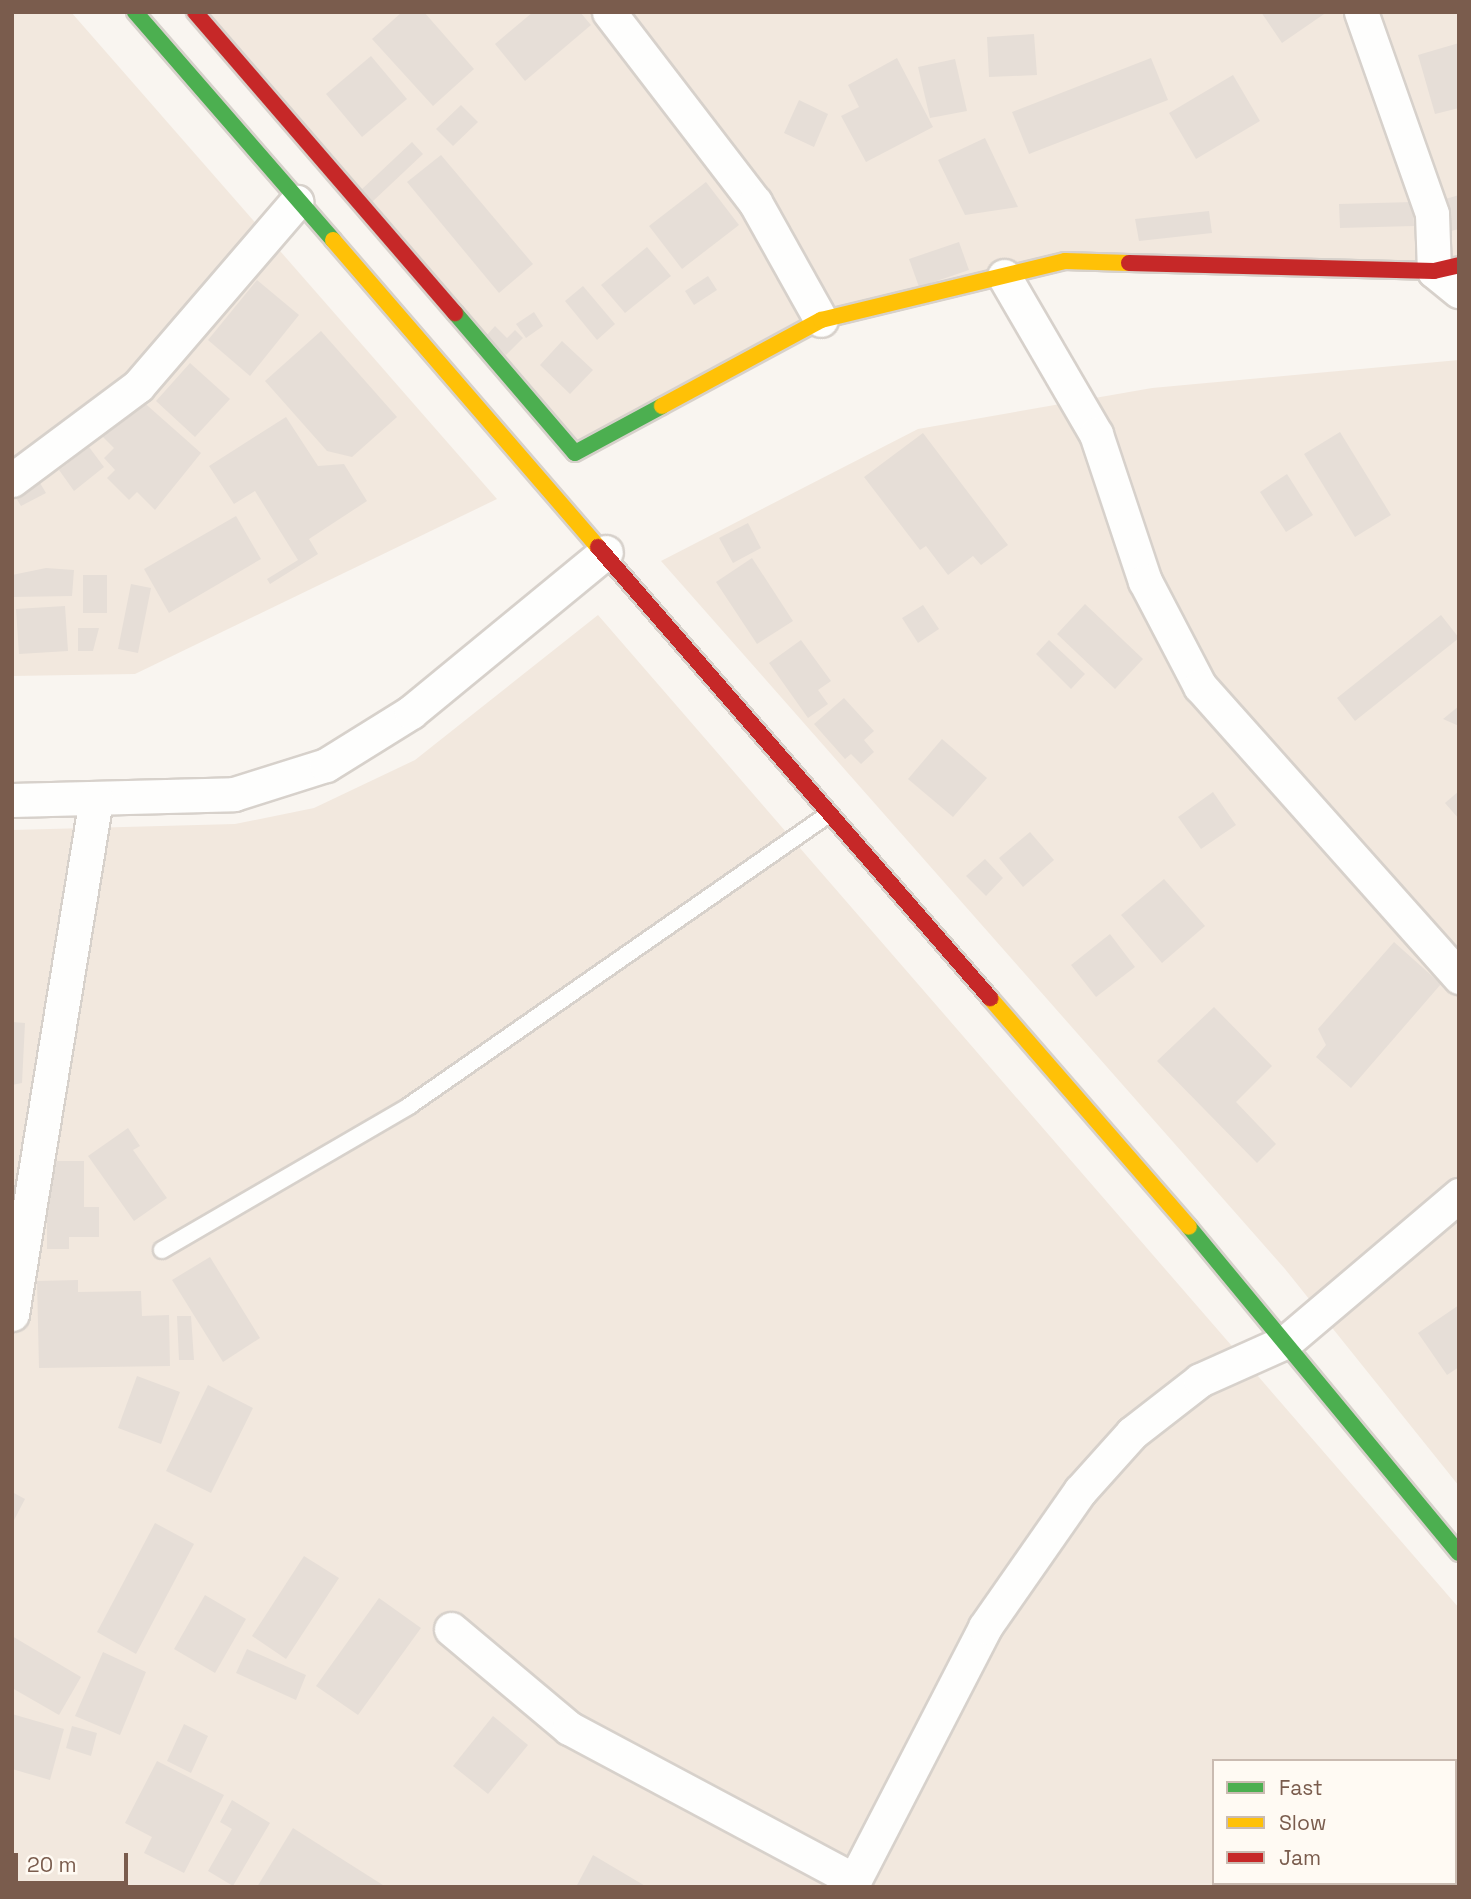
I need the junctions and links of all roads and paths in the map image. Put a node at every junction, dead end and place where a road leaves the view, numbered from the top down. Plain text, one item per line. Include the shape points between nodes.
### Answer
1 (135, 12) edge
2 (195, 12) edge
3 (610, 12) edge
4 (1361, 12) edge
5 (296, 202) junction
6 (1451, 275) edge
7 (1004, 276) junction
8 (821, 320) junction
9 (12, 480) edge
10 (606, 552) junction
11 (96, 799) junction
12 (12, 800) edge
13 (829, 814) junction
14 (1459, 977) edge
15 (1459, 1195) edge
16 (162, 1250) dead end
17 (12, 1314) edge
18 (1287, 1341) junction
19 (1459, 1553) edge
20 (451, 1629) dead end
21 (852, 1883) edge

1 - 5 main road
2 - 8 main road via 575,453
3 - 8 street via 755,202
4 - 6 street
5 - 9 street via 138,386
5 - 10 main road
6 - 7 main road via 1065,261
7 - 8 main road
7 - 14 street via 1097,434 1145,581 1200,686
10 - 11 street via 411,712 326,765 234,794
10 - 13 main road
11 - 12 street
11 - 17 street
13 - 16 lane via 409,1106
13 - 18 main road
15 - 18 street
18 - 19 main road
18 - 21 street via 1200,1380 1132,1433 1080,1491 985,1627
20 - 21 street via 569,1728

